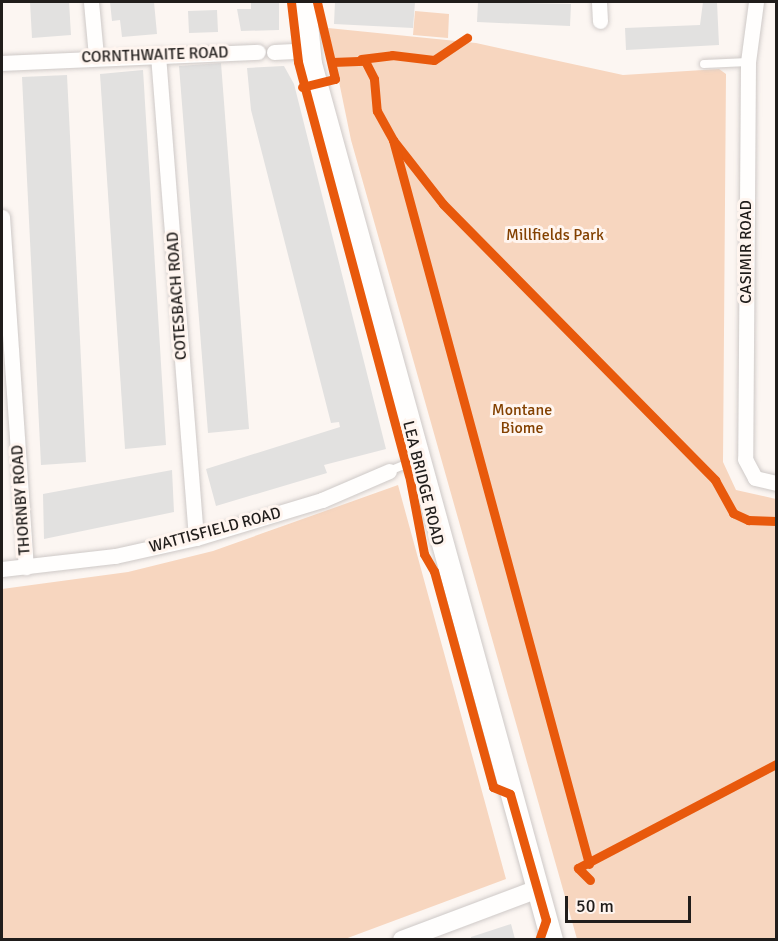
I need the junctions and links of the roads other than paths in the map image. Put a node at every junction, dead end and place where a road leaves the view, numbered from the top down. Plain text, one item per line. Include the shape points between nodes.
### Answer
1 (91, 2) edge
2 (305, 2) edge
3 (599, 2) edge
4 (756, 2) edge
5 (600, 21) dead end
6 (309, 50) junction
7 (158, 55) junction
8 (96, 56) junction
9 (748, 62) junction
10 (2, 63) edge
11 (704, 64) dead end
12 (2, 217) edge
13 (420, 459) junction
14 (389, 471) joint
15 (777, 483) edge
16 (196, 538) junction
17 (26, 567) junction
18 (2, 569) edge
19 (538, 889) junction
20 (402, 939) edge
21 (552, 939) edge

1 - 8 street
2 - 6 main road, LEA BRIDGE ROAD
3 - 5 street
4 - 9 street, CASIMIR ROAD
6 - 7 street, CORNTHWAITE ROAD
6 - 13 main road, LEA BRIDGE ROAD
7 - 8 street, CORNTHWAITE ROAD
7 - 16 street, COTESBACH ROAD
8 - 10 street, CORNTHWAITE ROAD
9 - 11 lane
9 - 15 street, CASIMIR ROAD via 745,459 755,478
12 - 17 street, THORNBY ROAD
13 - 14 lane, WATTISFIELD ROAD
13 - 19 main road, LEA BRIDGE ROAD
14 - 16 street, WATTISFIELD ROAD via 322,500
16 - 17 street, WATTISFIELD ROAD via 115,556
17 - 18 street, WATTISFIELD ROAD
19 - 20 street
19 - 21 main road, LEA BRIDGE ROAD

